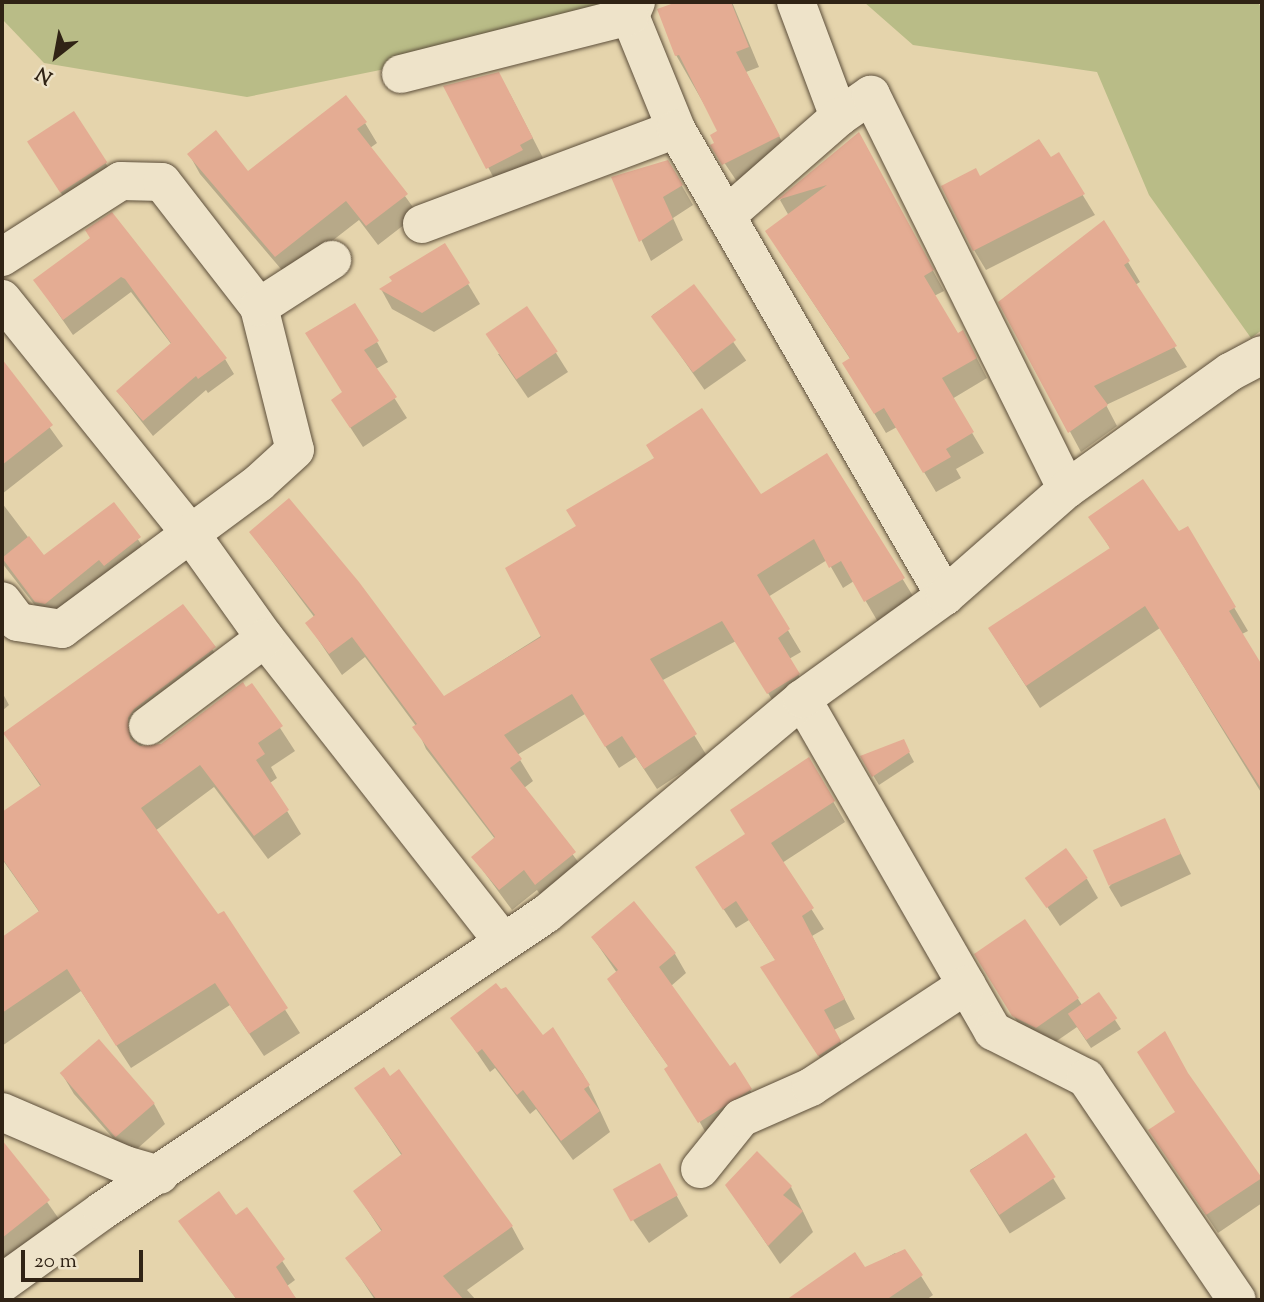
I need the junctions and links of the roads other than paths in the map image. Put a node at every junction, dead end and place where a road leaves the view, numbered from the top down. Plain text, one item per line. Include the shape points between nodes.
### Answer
1 (796, 2) edge
2 (633, 9) edge
3 (401, 74) dead end
4 (839, 117) junction
5 (676, 129) junction
6 (727, 215) junction
7 (422, 224) dead end
8 (2, 257) edge
9 (332, 260) dead end
10 (2, 299) edge
11 (259, 307) junction
12 (1262, 355) edge
13 (1067, 489) junction
14 (190, 533) junction
15 (945, 596) junction
16 (2, 601) edge
17 (265, 638) junction
18 (802, 699) junction
19 (149, 726) dead end
20 (502, 940) junction
21 (966, 985) junction
22 (2, 1112) edge
23 (700, 1168) dead end
24 (160, 1175) junction
25 (2, 1283) edge
26 (1237, 1300) edge

1 - 4 street
2 - 3 street
2 - 5 street
4 - 6 street
4 - 13 street via 871,95
5 - 6 street
5 - 7 street
6 - 15 street
8 - 11 street via 121,181 162,182
9 - 11 street
10 - 14 street
11 - 14 street via 296,450
12 - 13 street via 1230,372
13 - 15 street
14 - 16 street via 62,628 18,622
14 - 17 street
15 - 18 street
17 - 19 street
17 - 20 street
18 - 20 street via 546,915
18 - 21 street
20 - 24 street
21 - 23 street via 811,1087 741,1118
21 - 26 street via 993,1031 1086,1078
22 - 24 street via 125,1165
24 - 25 street

